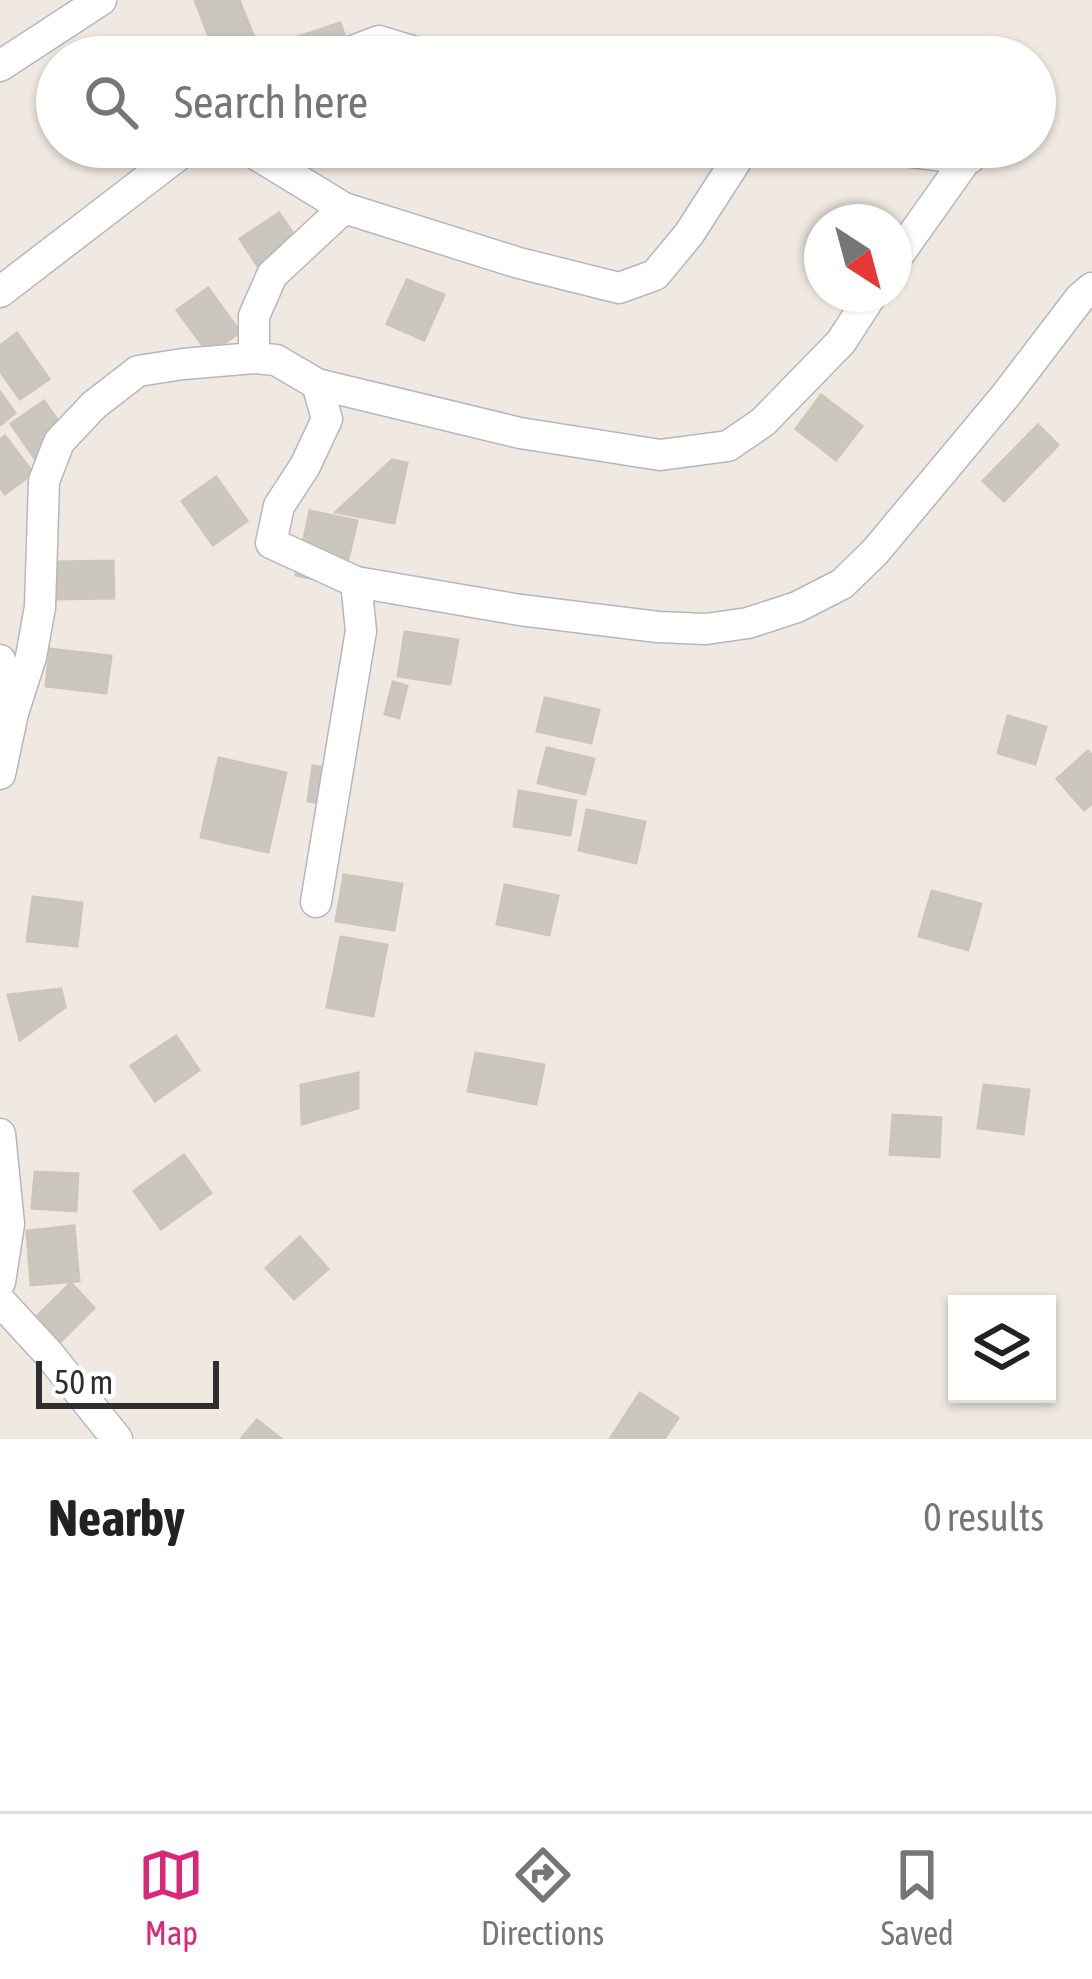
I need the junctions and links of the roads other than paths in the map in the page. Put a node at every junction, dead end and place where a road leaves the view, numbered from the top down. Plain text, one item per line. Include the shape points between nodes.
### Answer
1 (101, 0) edge
2 (46, 36) edge
3 (36, 42) edge
4 (0, 66) edge
5 (162, 168) edge
6 (278, 168) edge
7 (732, 168) edge
8 (961, 168) edge
9 (344, 208) junction
10 (912, 234) edge
11 (1092, 288) edge
12 (0, 292) edge
13 (860, 312) edge
14 (254, 358) junction
15 (317, 384) junction
16 (356, 582) junction
17 (0, 660) edge
18 (6, 708) edge
19 (0, 774) edge
20 (316, 902) dead end
21 (0, 1134) edge
22 (0, 1282) edge
23 (0, 1301) edge
24 (117, 1439) edge

1 - 2 street
3 - 4 street
5 - 12 street
6 - 9 street
7 - 9 street via 655,275 619,288
8 - 10 street
9 - 14 street via 272,275 254,316
11 - 16 street via 875,552 842,584 797,608 706,629 658,627
13 - 15 street via 763,422 728,446 660,455 520,433
14 - 15 street via 276,360
14 - 18 street via 138,371 59,442 44,481 31,656
15 - 16 street via 327,419 279,506 271,543
16 - 20 street via 361,631
17 - 18 street
18 - 19 street
21 - 22 street via 9,1224
23 - 24 street

